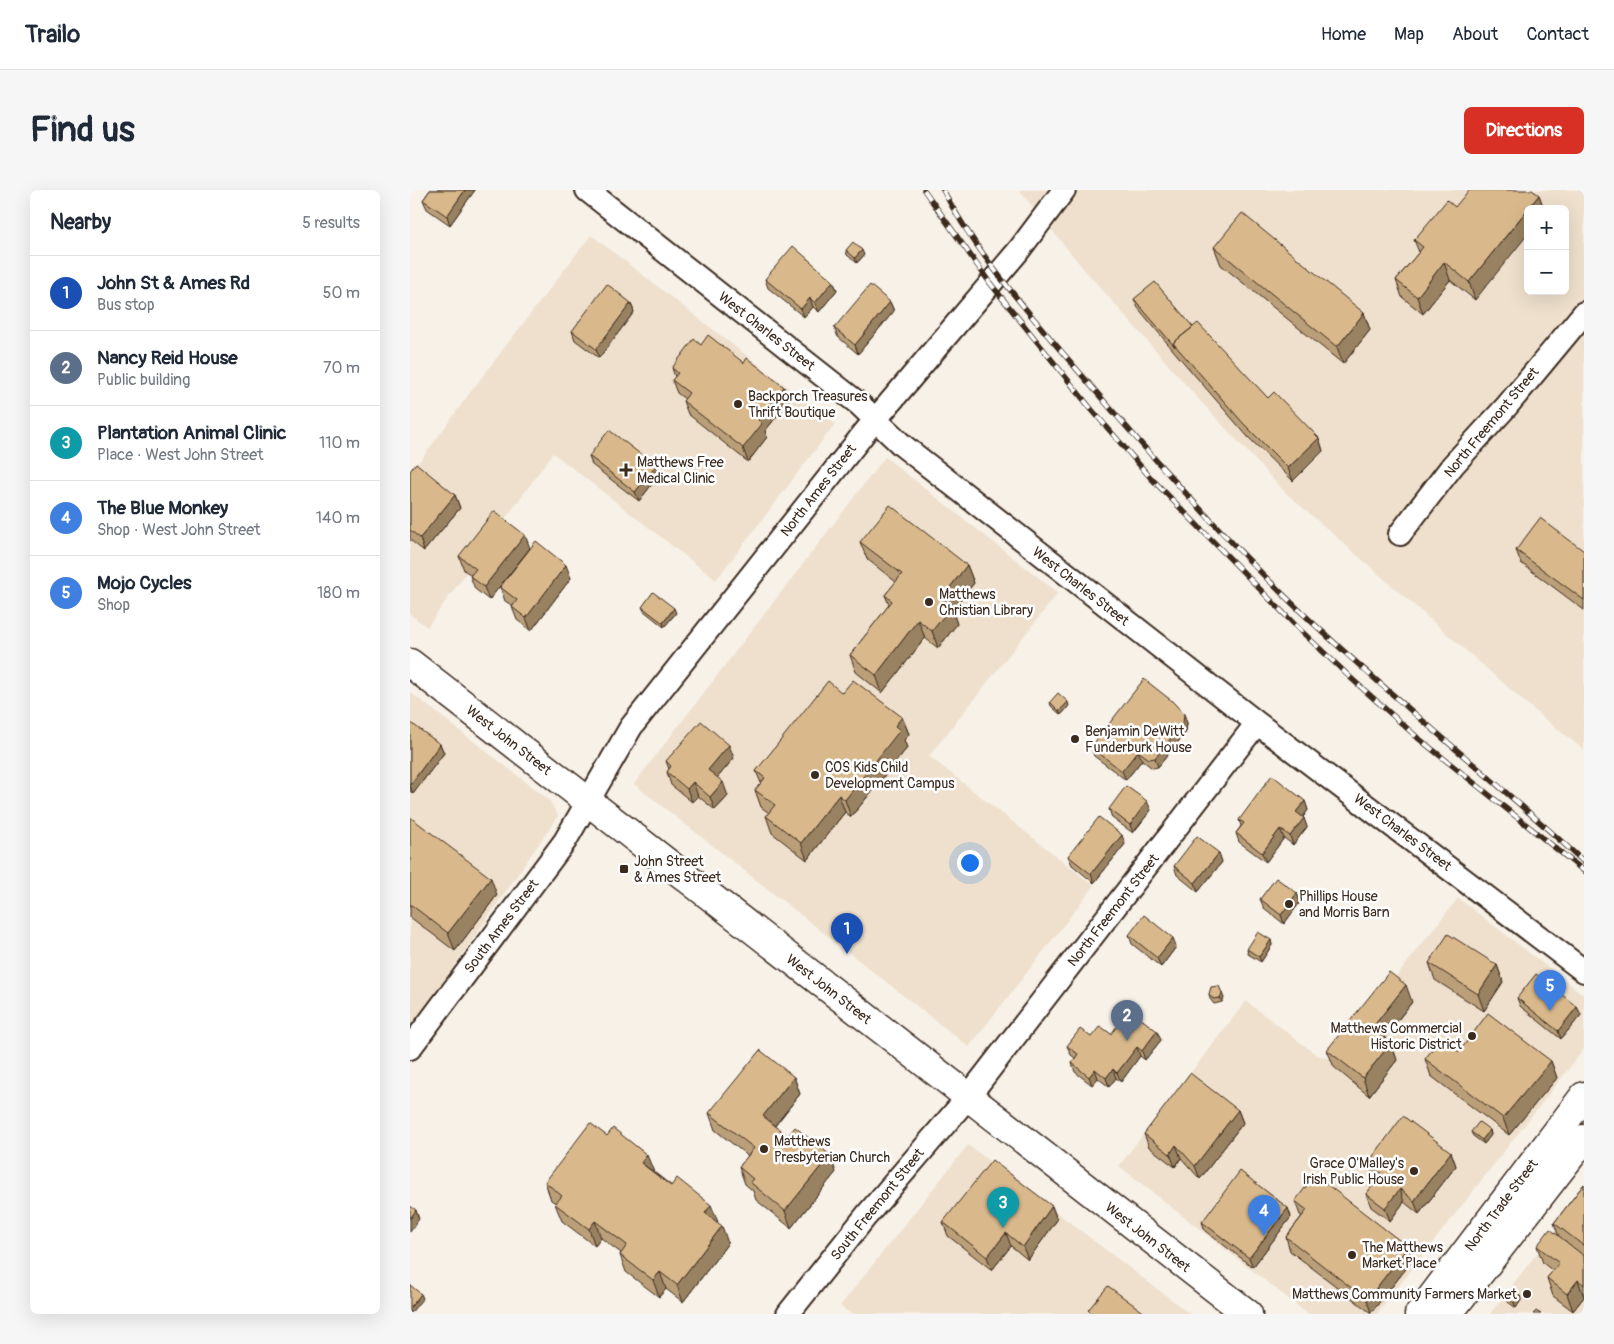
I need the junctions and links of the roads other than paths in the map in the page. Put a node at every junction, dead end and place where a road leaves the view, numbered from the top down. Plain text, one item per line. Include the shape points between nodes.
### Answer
1 (587, 190) edge
2 (1064, 190) edge
3 (1584, 313) edge
4 (876, 419) junction
5 (1400, 534) dead end
6 (410, 663) edge
7 (1257, 723) junction
8 (588, 801) junction
9 (1584, 971) edge
10 (410, 1048) edge
11 (1584, 1096) edge
12 (968, 1097) junction
13 (1584, 1139) edge
14 (788, 1314) edge
15 (1248, 1314) edge
16 (1419, 1314) edge
17 (1448, 1314) edge

1 - 4 street, West Charles Street
2 - 4 street, North Ames Street via 1018,250
3 - 5 street, North Freemont Street via 1453,465
4 - 7 street, West Charles Street via 902,445
4 - 8 street, North Ames Street via 631,727
6 - 8 main road, West John Street
7 - 9 street, West Charles Street
7 - 12 street, North Freemont Street
8 - 10 street, South Ames Street via 565,841
8 - 12 main road, West John Street
11 - 16 main road, North Trade Street
12 - 14 street, South Freemont Street via 866,1216
12 - 15 main road, West John Street
13 - 17 main road, North Trade Street

